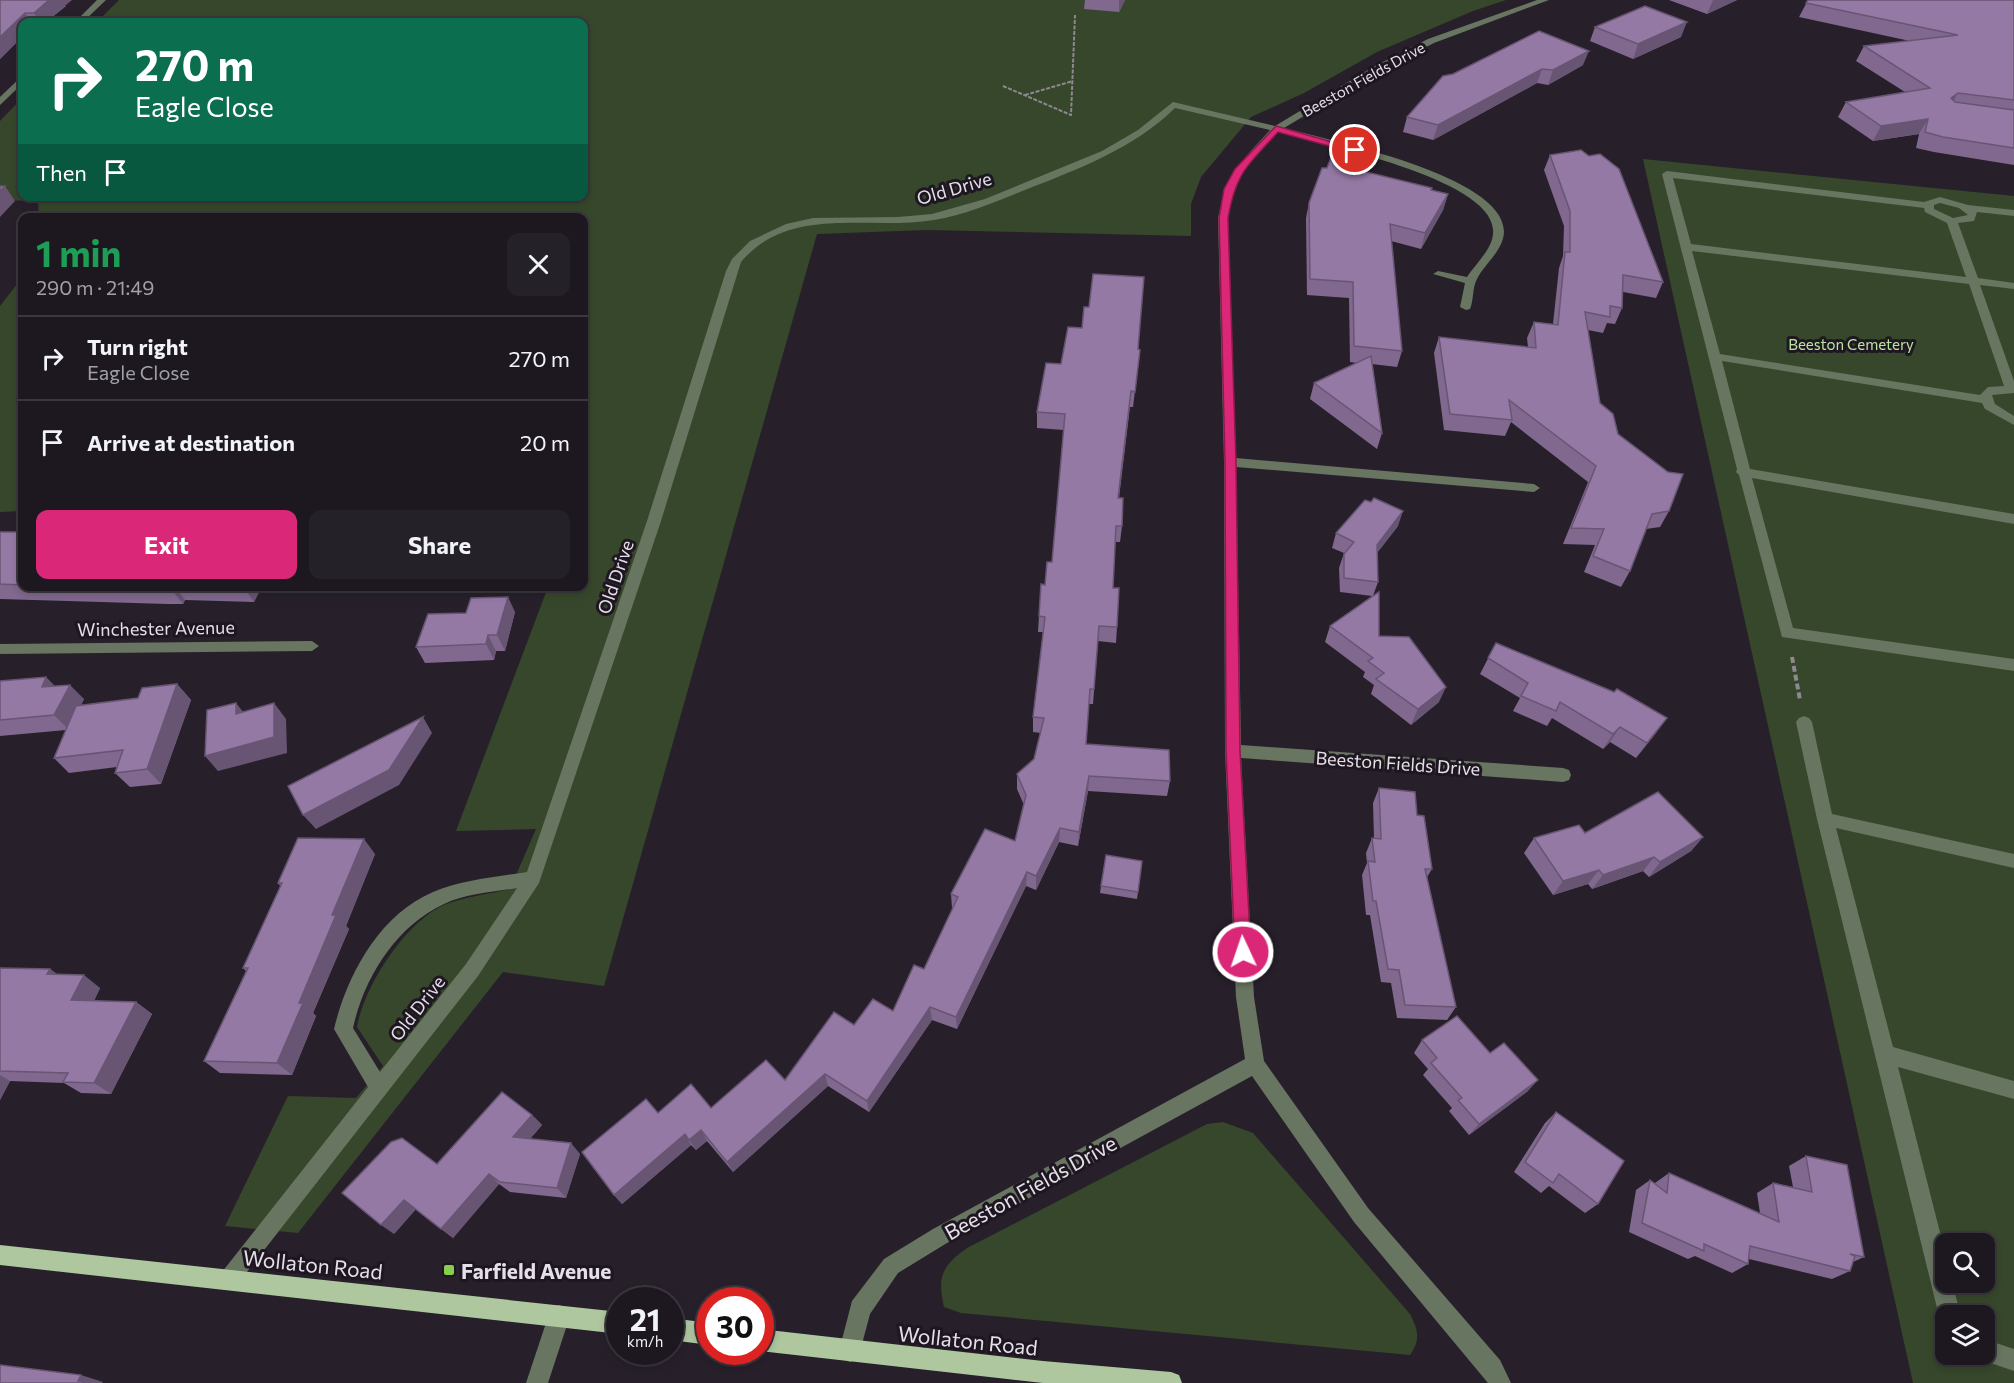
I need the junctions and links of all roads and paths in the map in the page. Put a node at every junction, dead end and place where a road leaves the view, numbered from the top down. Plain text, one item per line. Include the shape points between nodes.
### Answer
1 (102, 0) edge
2 (1545, 0) edge
3 (1075, 15) dead end
4 (83, 18) edge
5 (1073, 81) junction
6 (18, 83) edge
7 (1003, 86) dead end
8 (1024, 95) junction
9 (0, 102) edge
10 (1276, 129) junction
11 (1929, 206) junction
12 (1966, 208) junction
13 (2014, 213) edge
14 (1952, 221) junction
15 (1686, 248) junction
16 (1438, 274) dead end
17 (1470, 281) junction
18 (1973, 281) junction
19 (2014, 286) edge
20 (1466, 307) dead end
21 (1716, 357) junction
22 (2012, 389) edge
23 (1988, 400) junction
24 (2014, 421) edge
25 (1230, 462) junction
26 (1742, 472) junction
27 (1534, 488) dead end
28 (2014, 519) edge
29 (1787, 633) junction
30 (312, 646) dead end
31 (0, 650) edge
32 (2014, 665) edge
33 (1804, 722) joint
34 (1233, 751) junction
35 (1563, 775) dead end
36 (1825, 819) junction
37 (2014, 861) edge
38 (533, 878) junction
39 (1885, 1054) junction
40 (1256, 1064) junction
41 (379, 1087) junction
42 (2014, 1089) edge
43 (0, 1255) edge
44 (229, 1279) junction
45 (1947, 1305) edge
46 (559, 1316) junction
47 (606, 1321) edge
48 (774, 1342) edge
49 (850, 1351) junction
50 (1995, 1354) edge
51 (2014, 1360) edge
52 (537, 1383) edge
53 (1171, 1383) edge
54 (1500, 1383) edge

1 - 4 street
2 - 10 street, Beeston Fields Drive via 1431,41
3 - 5 path
5 - 8 path
5 - 8 path via 1071,115
6 - 9 street
7 - 8 path
10 - 17 street via 1415,167 1475,196 1494,215 1499,230 1493,247
10 - 25 street, Beeston Fields Drive via 1240,169 1229,189 1223,218
10 - 38 street, Old Drive via 1173,105 1158,122 1118,147 992,199 921,220 812,221 776,233 735,259 654,521
11 - 12 street via 1940,200
11 - 14 street via 1929,210
11 - 15 street via 1667,174
12 - 13 street
12 - 14 street via 1972,214 1970,219
14 - 18 street
15 - 18 street
15 - 21 street
16 - 17 street
17 - 20 street
18 - 19 street
18 - 22 street
21 - 23 street
21 - 26 street
22 - 23 street via 1992,390 1986,394
23 - 24 street via 1995,411
25 - 27 street
25 - 34 street, Beeston Fields Drive
26 - 28 street
26 - 29 street
29 - 32 street
29 - 33 path
30 - 31 street, Winchester Avenue
33 - 36 street
34 - 35 street, Beeston Fields Drive
34 - 40 street, Beeston Fields Drive via 1245,997
36 - 37 street
36 - 39 street
38 - 41 street, Old Drive via 472,970
38 - 41 street via 438,898 404,921 375,956 347,1005 344,1029
39 - 42 street
39 - 45 street
40 - 49 street, Beeston Fields Drive via 891,1266 860,1309
40 - 54 street, Beeston Fields Drive via 1361,1215 1492,1368
41 - 44 street, Old Drive
43 - 44 main road, Wollaton Road
44 - 46 main road, Wollaton Road
46 - 47 main road, Wollaton Road
46 - 52 street
48 - 49 main road, Wollaton Road
49 - 53 main road, Wollaton Road
50 - 51 street

